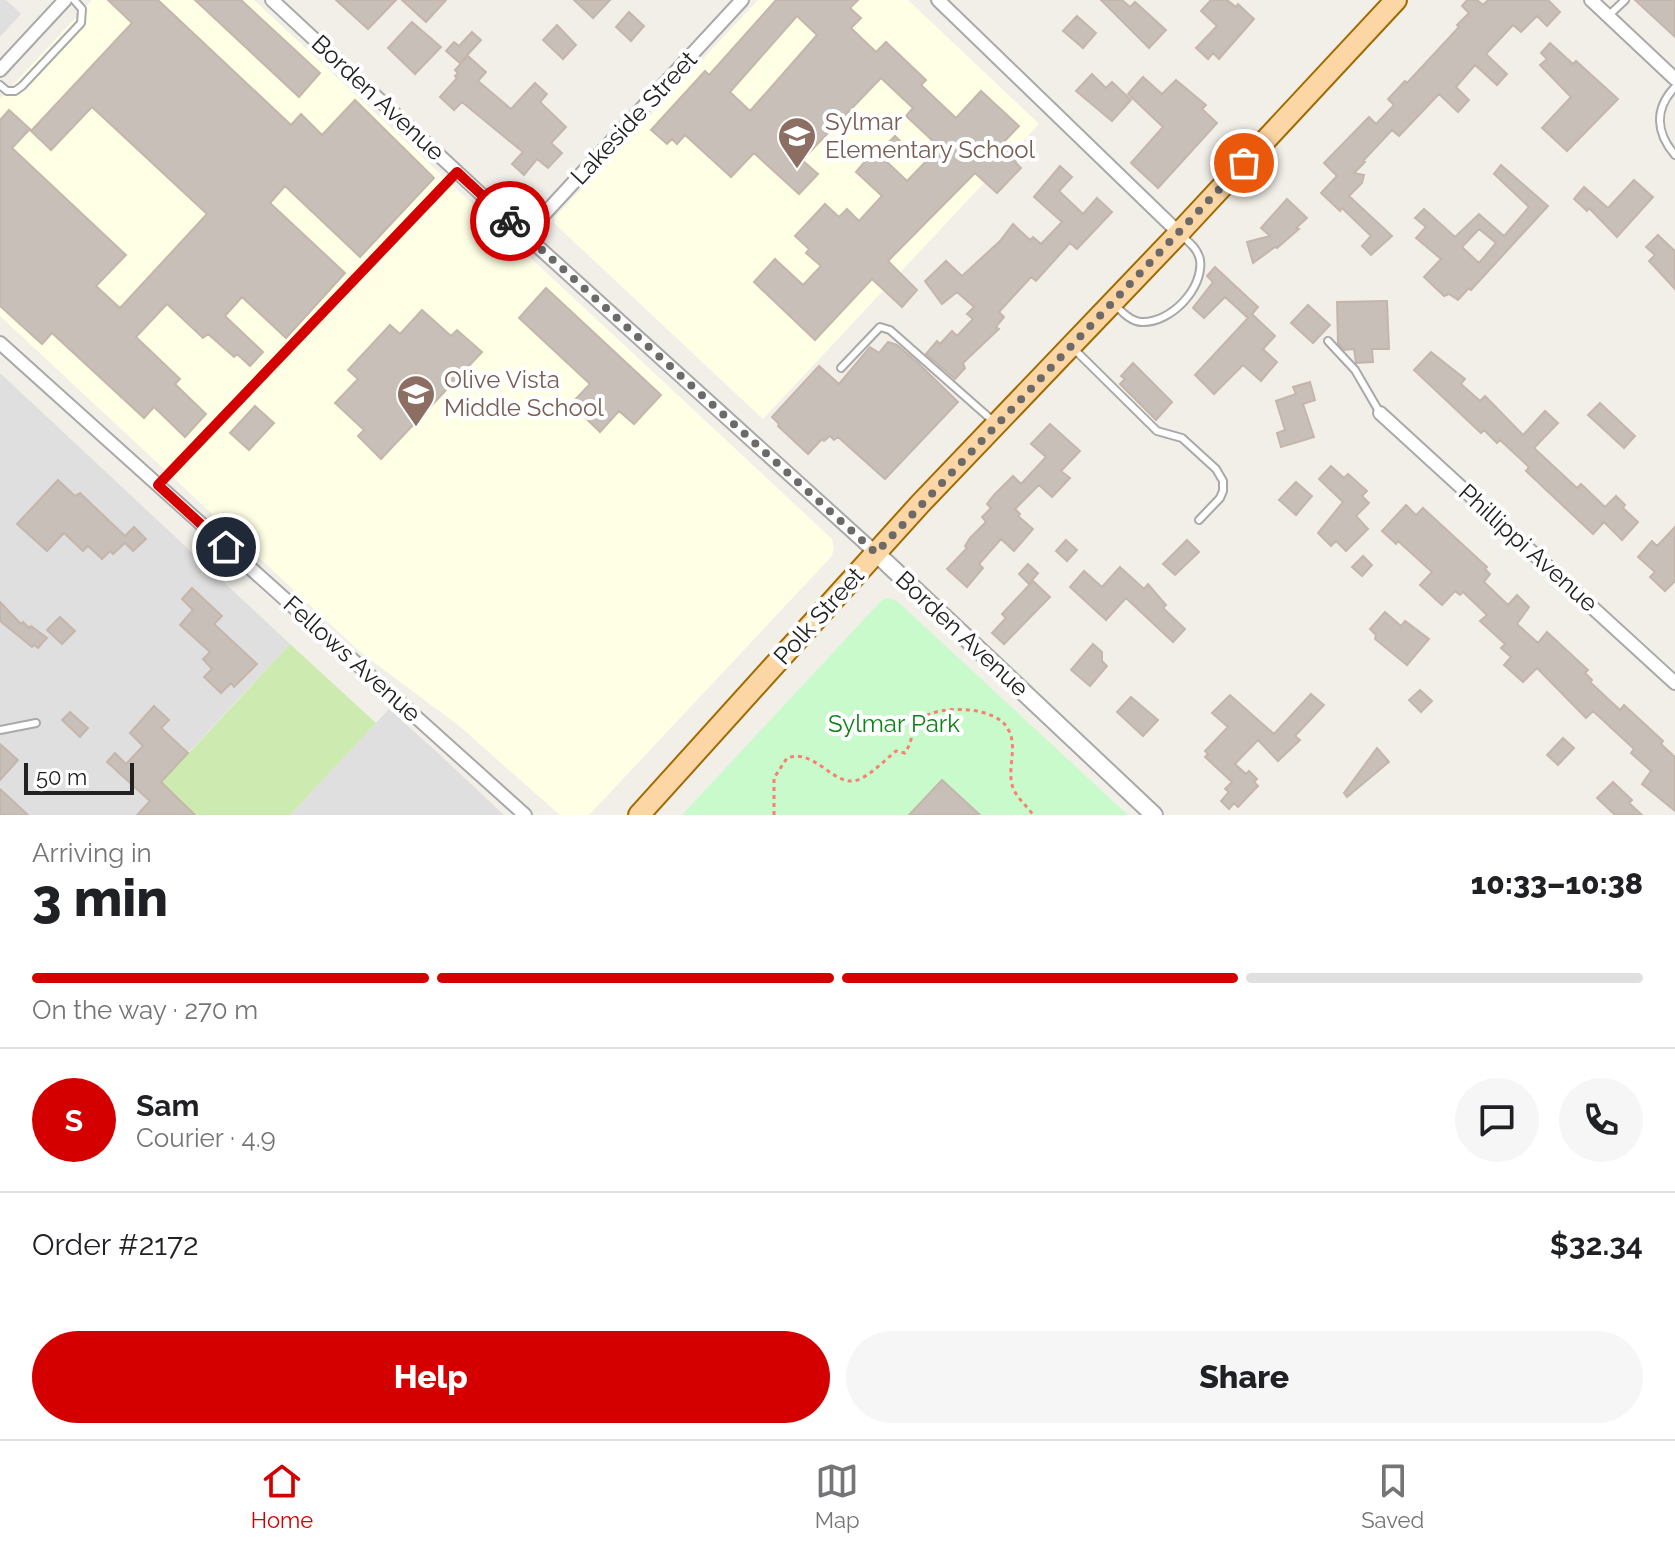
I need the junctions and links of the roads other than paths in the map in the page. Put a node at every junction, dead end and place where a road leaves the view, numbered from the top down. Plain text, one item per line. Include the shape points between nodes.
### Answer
1 (65, 0) edge
2 (74, 0) edge
3 (272, 0) edge
4 (742, 0) edge
5 (938, 0) edge
6 (1396, 0) edge
7 (1591, 0) edge
8 (1625, 0) edge
9 (1608, 16) junction
10 (0, 70) edge
11 (1675, 79) edge
12 (0, 85) edge
13 (1675, 87) edge
14 (1675, 155) edge
15 (457, 172) junction
16 (1179, 233) junction
17 (525, 235) junction
18 (1112, 303) junction
19 (1328, 341) dead end
20 (0, 343) edge
21 (1071, 347) junction
22 (841, 368) dead end
23 (1380, 413) joint
24 (997, 425) junction
25 (158, 485) junction
26 (1199, 520) dead end
27 (876, 553) junction
28 (1675, 683) edge
29 (36, 723) dead end
30 (0, 730) edge
31 (525, 815) edge
32 (639, 815) edge
33 (1154, 815) edge

1 - 10 street
2 - 12 lane via 82,9 81,23 22,86 7,91
3 - 15 street, Borden Avenue
4 - 17 street, Lakeside Street
5 - 16 street
6 - 16 main road, Polk Street
7 - 9 street
8 - 9 lane
9 - 11 street
13 - 14 lane via 1659,112 1663,137
15 - 17 street, Borden Avenue
15 - 25 lane
16 - 18 main road, Polk Street
16 - 18 lane via 1200,259 1198,284 1181,303 1162,318 1141,323
17 - 27 street, Borden Avenue
18 - 21 main road, Polk Street
19 - 23 lane via 1355,370
20 - 25 street, Fellows Avenue
21 - 24 main road, Polk Street
21 - 26 lane via 1157,431 1182,438 1216,469 1223,491
22 - 24 lane via 880,327 890,330
23 - 28 street, Phillippi Avenue
24 - 27 main road, Polk Street
25 - 31 street, Fellows Avenue
27 - 32 main road, Polk Street
27 - 33 street, Borden Avenue
29 - 30 lane

